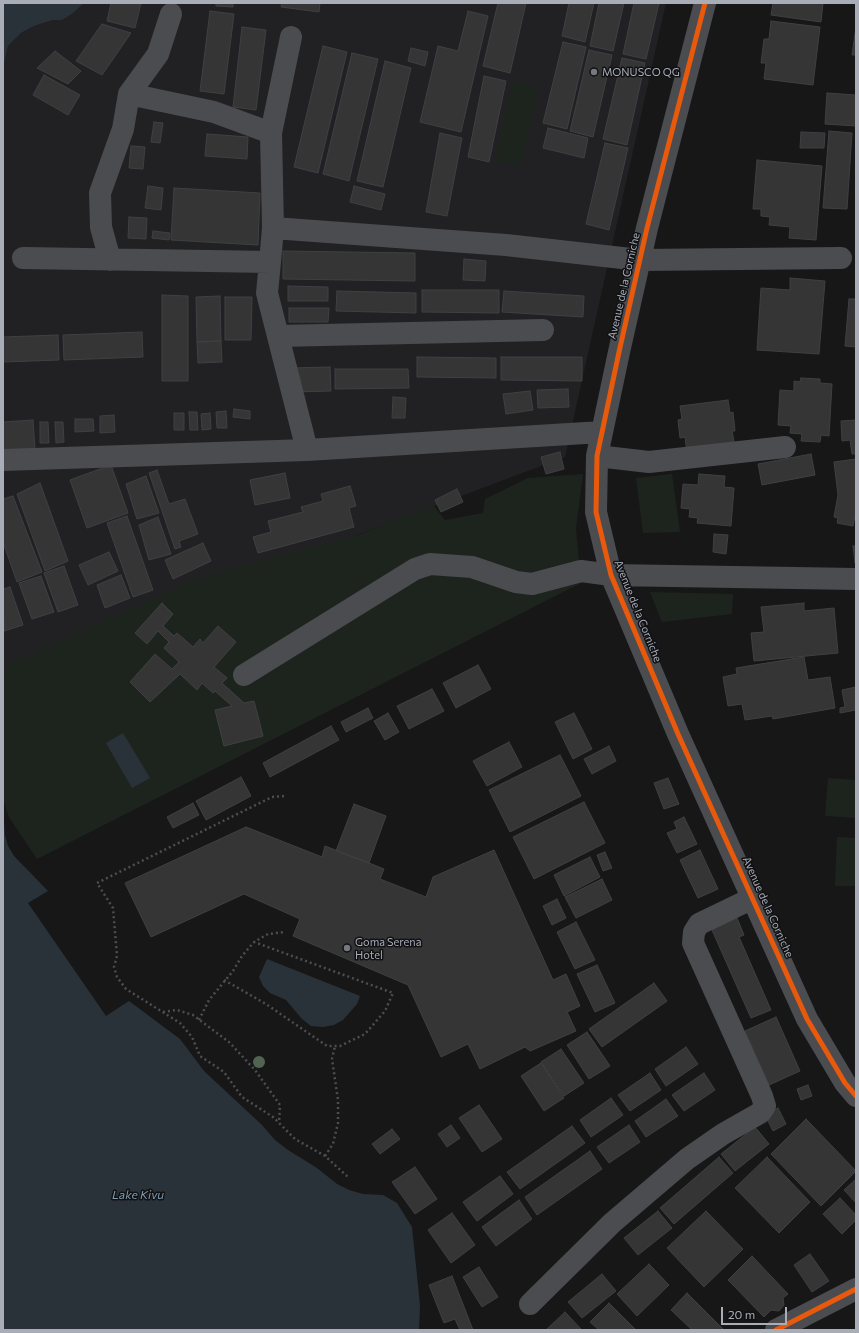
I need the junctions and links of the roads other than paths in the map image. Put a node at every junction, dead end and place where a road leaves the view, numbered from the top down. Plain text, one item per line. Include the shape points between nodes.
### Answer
1 (705, 3) edge
2 (171, 14) dead end
3 (291, 37) dead end
4 (129, 94) junction
5 (271, 133) junction
6 (273, 228) junction
7 (23, 258) dead end
8 (841, 258) dead end
9 (110, 260) junction
10 (640, 260) junction
11 (270, 262) junction
12 (543, 330) dead end
13 (279, 336) junction
14 (602, 432) junction
15 (784, 447) dead end
16 (307, 450) junction
17 (597, 456) junction
18 (3, 460) edge
19 (611, 575) junction
20 (856, 579) edge
21 (244, 675) dead end
22 (753, 898) junction
23 (856, 1096) edge
24 (856, 1289) edge
25 (530, 1304) dead end
26 (776, 1330) edge

1 - 10 street, Avenue de la Corniche
2 - 4 street via 158,54
3 - 5 street
4 - 5 street via 214,112
4 - 9 street via 124,129 100,193 101,227
5 - 6 street
6 - 10 street via 506,245
6 - 11 street
7 - 9 street
8 - 10 street
9 - 11 street
10 - 14 street, Avenue de la Corniche
11 - 13 street via 267,293
12 - 13 street
13 - 16 street
14 - 16 street
14 - 17 street, Avenue de la Corniche
15 - 17 street via 649,462
16 - 18 street
17 - 19 street, Avenue de la Corniche via 596,512
19 - 20 street
19 - 21 street via 581,571 532,584 516,582 472,567 430,564 415,569
19 - 22 street, Avenue de la Corniche via 678,734
22 - 23 street, Avenue de la Corniche via 807,1019 845,1083
22 - 25 street via 699,924 694,932 693,943 765,1106 760,1112 687,1159 612,1223
24 - 26 street

